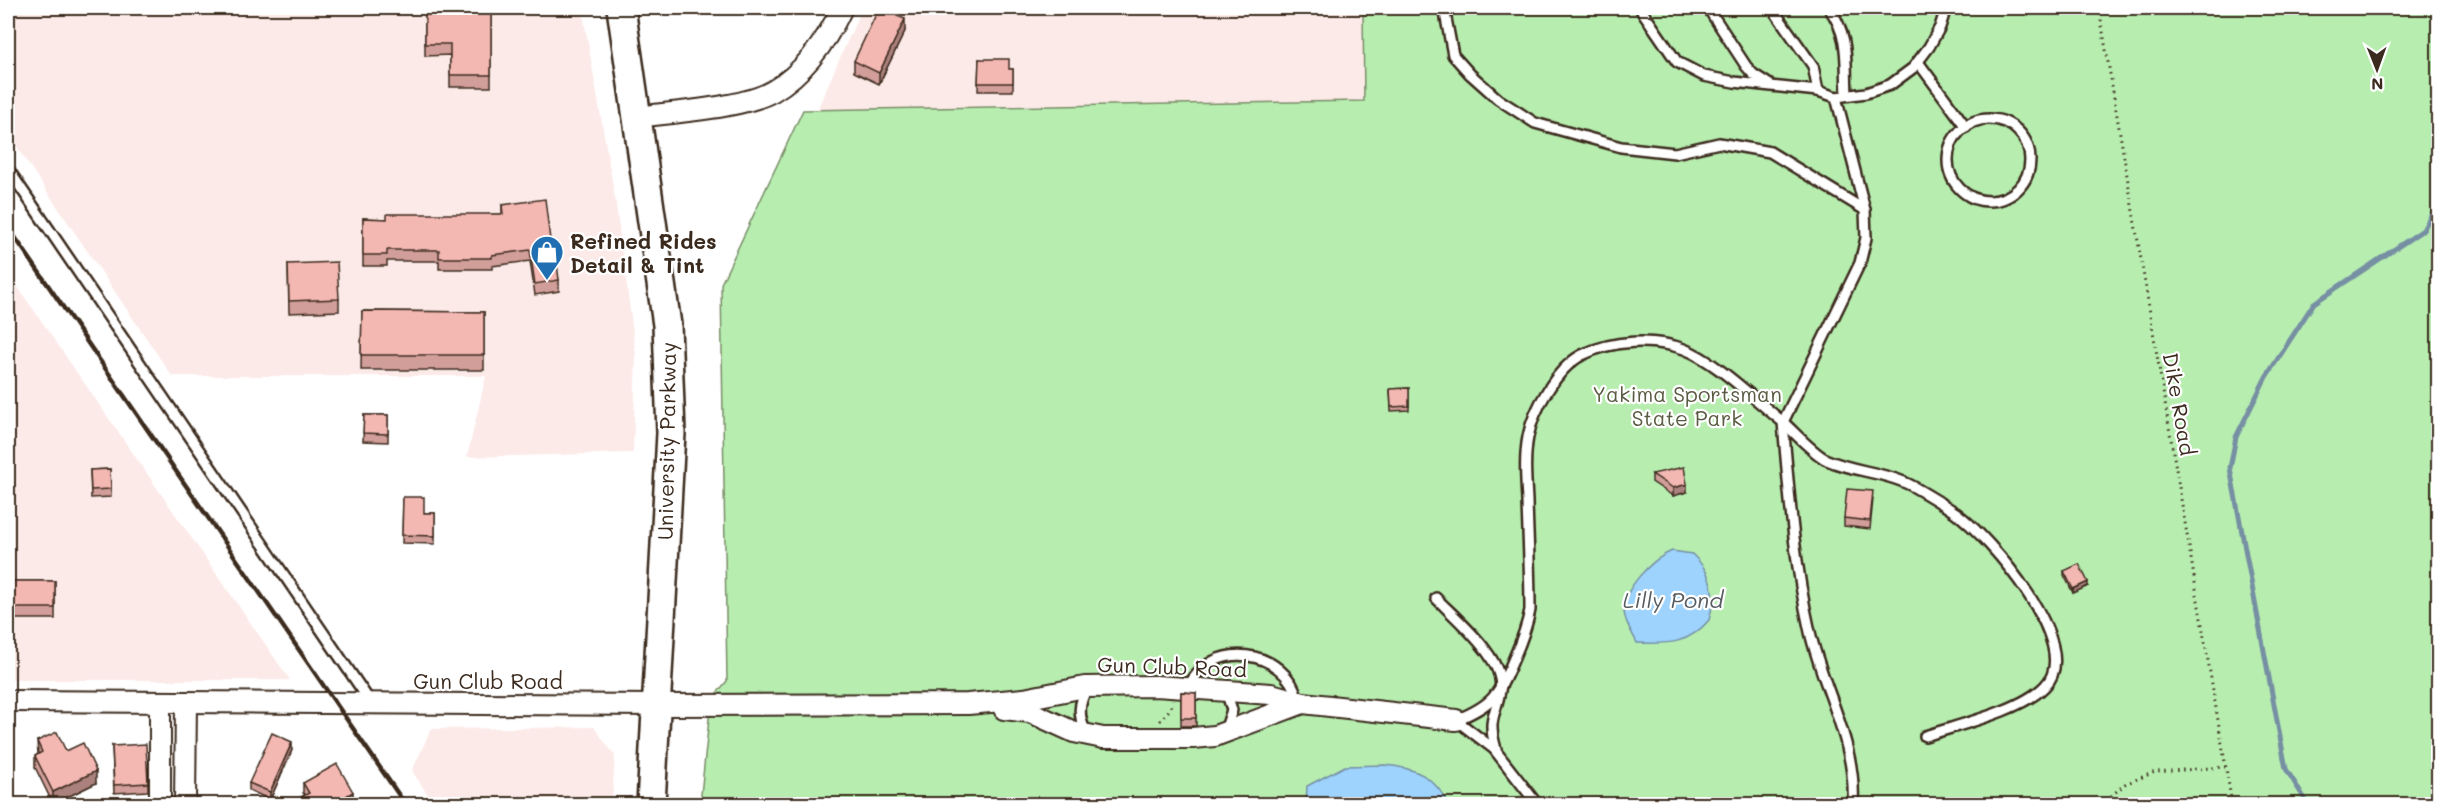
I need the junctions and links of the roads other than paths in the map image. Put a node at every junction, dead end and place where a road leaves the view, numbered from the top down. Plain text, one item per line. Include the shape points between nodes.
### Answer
1 (621, 8) edge
2 (842, 8) edge
3 (1444, 8) edge
4 (1640, 8) edge
5 (1708, 8) edge
6 (1772, 8) edge
7 (1829, 8) edge
8 (1946, 8) edge
9 (1918, 62) junction
10 (1772, 86) junction
11 (1818, 91) junction
12 (1847, 95) junction
13 (1836, 97) junction
14 (638, 117) junction
15 (1966, 127) junction
16 (8, 169) edge
17 (1865, 210) junction
18 (1783, 422) junction
19 (1436, 598) dead end
20 (1088, 687) junction
21 (1179, 688) junction
22 (1501, 689) junction
23 (1227, 691) junction
24 (8, 701) edge
25 (160, 702) junction
26 (186, 702) junction
27 (371, 703) junction
28 (1300, 703) junction
29 (968, 704) junction
30 (656, 705) junction
31 (1456, 720) junction
32 (1223, 733) junction
33 (1086, 734) junction
34 (1924, 736) dead end
35 (1496, 752) junction
36 (160, 804) edge
37 (185, 804) edge
38 (651, 804) edge
39 (1537, 804) edge
40 (1853, 804) edge

1 - 14 main road, University Parkway
2 - 14 street via 829,35 812,56 772,92 743,102
3 - 17 lane via 1454,55 1498,99 1535,123 1650,151 1675,153 1719,143 1770,152
4 - 10 lane via 1677,62 1704,76
5 - 10 lane via 1753,74
6 - 11 lane via 1813,66
7 - 12 lane via 1845,36
8 - 9 lane via 1940,27
9 - 12 lane via 1890,85
9 - 15 lane
10 - 11 lane
11 - 13 lane
12 - 13 lane
13 - 17 lane
14 - 30 main road, University Parkway via 668,337 670,433
15 - 15 lane via 1951,146 1948,162 1952,178 1962,190 1976,199 1991,201 2020,188 2031,158 2027,142 2017,130 2004,121 1988,119
16 - 27 lane
17 - 18 lane via 1866,238 1860,263
18 - 22 lane via 1708,361 1684,349 1650,342 1612,345 1580,356 1554,380 1528,436 1530,610
18 - 34 lane via 1825,459 1898,479 1958,514 1999,557 2044,621 2055,663 2045,687 2018,705
18 - 40 lane via 1792,537 1810,634 1846,741
19 - 22 lane via 1485,649
20 - 21 street, Gun Club Road
20 - 29 street, Gun Club Road
20 - 33 lane via 1079,715
21 - 23 street, Gun Club Road
21 - 28 lane via 1210,661 1228,656 1251,657 1272,664 1286,675
22 - 31 lane via 1476,712
22 - 35 lane via 1491,723
23 - 28 street, Gun Club Road via 1271,694
23 - 32 lane via 1232,710
24 - 25 street, Gun Club Road
25 - 26 street, Gun Club Road
25 - 36 street
26 - 27 street, Gun Club Road
26 - 37 street
27 - 30 street, Gun Club Road
28 - 31 street, Gun Club Road
28 - 32 street, Gun Club Road
29 - 30 street, Gun Club Road
29 - 33 street, Gun Club Road via 1030,712
30 - 38 main road, University Parkway
31 - 35 lane
32 - 33 street, Gun Club Road via 1193,738 1103,738
35 - 39 lane

